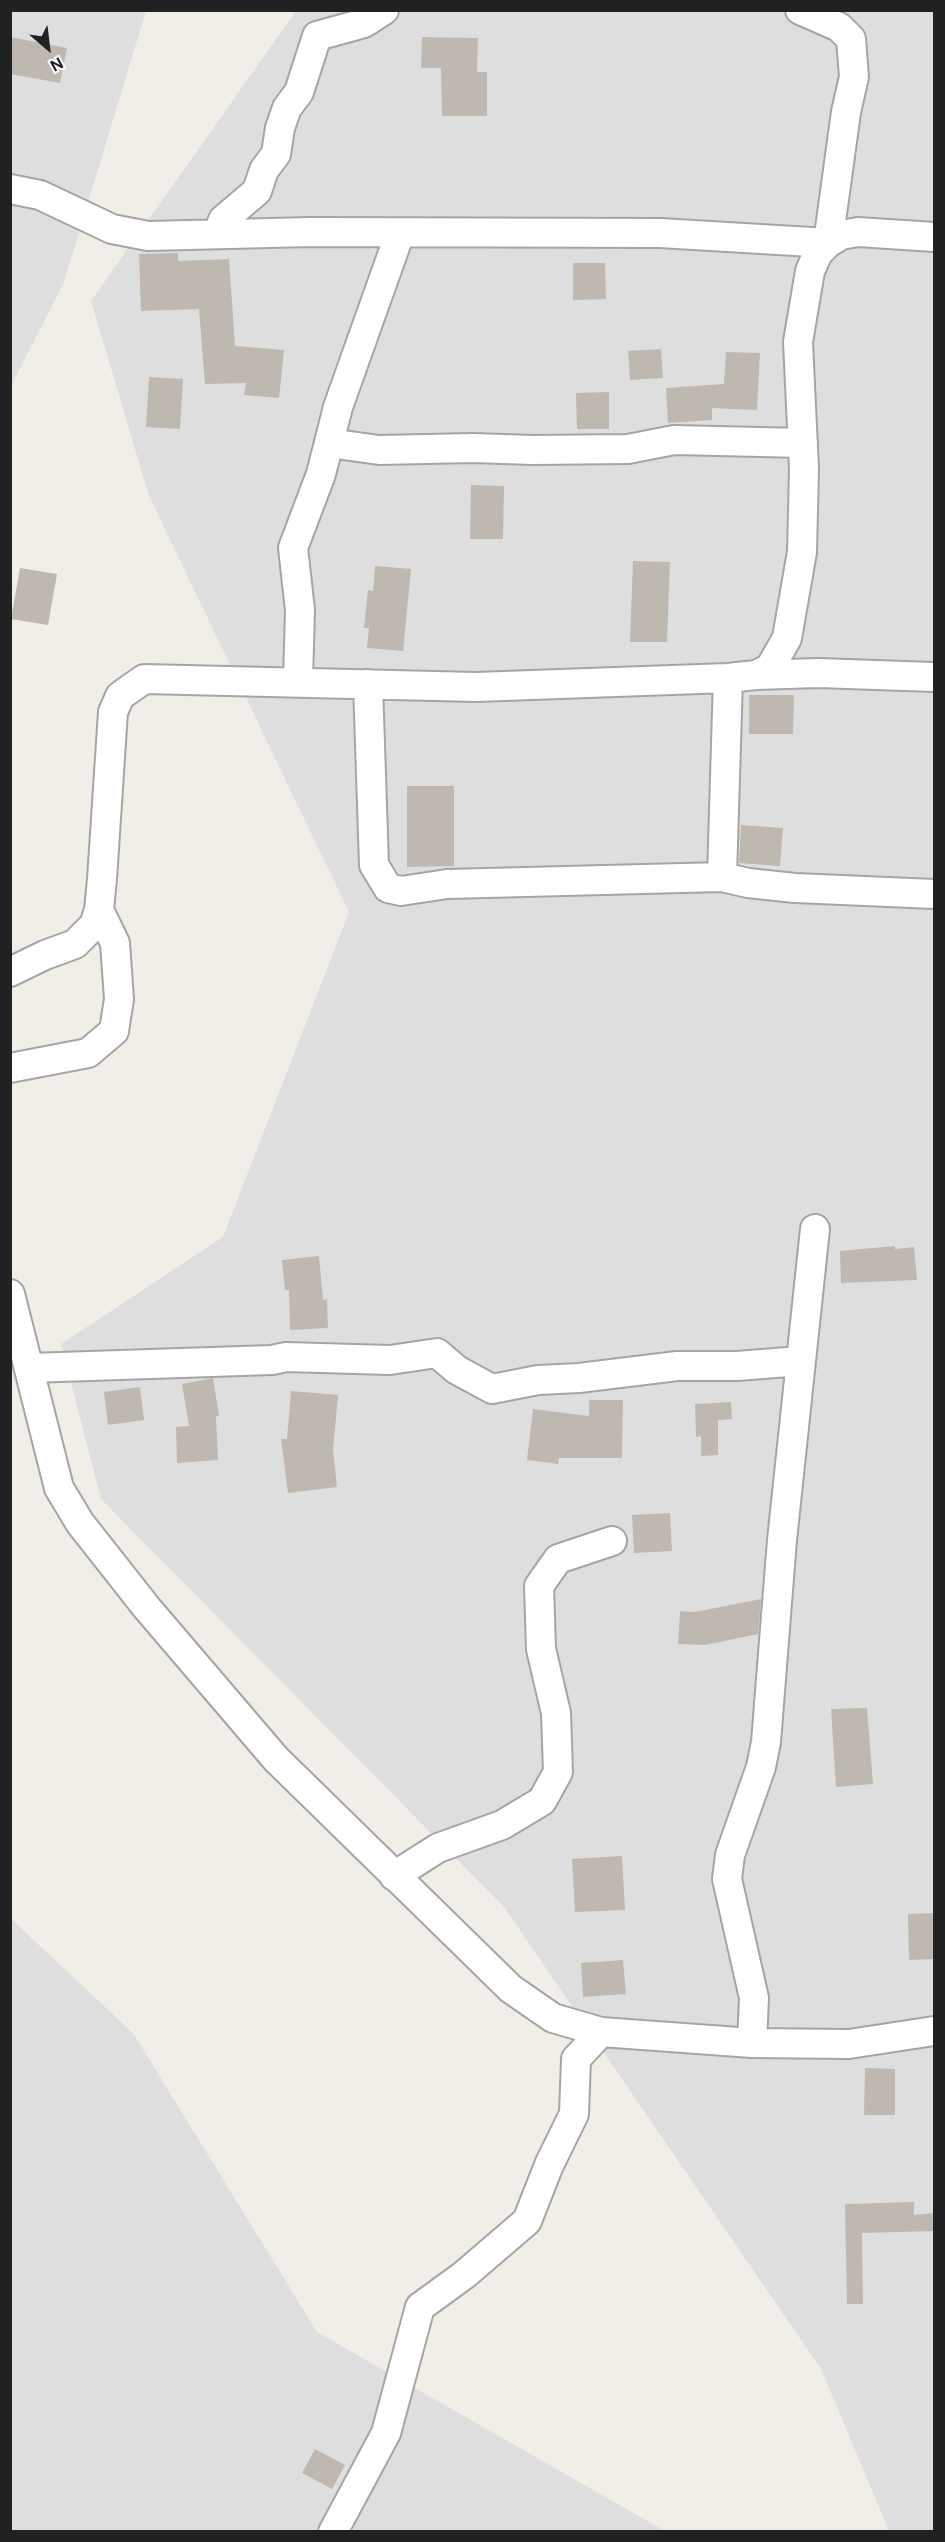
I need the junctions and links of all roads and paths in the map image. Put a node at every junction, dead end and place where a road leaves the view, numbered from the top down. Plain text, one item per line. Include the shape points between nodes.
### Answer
1 (384, 10) edge
2 (800, 10) edge
3 (10, 189) edge
4 (400, 233) junction
5 (217, 234) junction
6 (934, 237) edge
7 (828, 243) junction
8 (329, 442) junction
9 (803, 443) junction
10 (756, 675) junction
11 (934, 677) edge
12 (728, 678) junction
13 (298, 681) junction
14 (368, 684) junction
15 (722, 877) junction
16 (934, 894) edge
17 (99, 910) junction
18 (10, 972) edge
19 (10, 1068) edge
20 (815, 1229) dead end
21 (10, 1294) edge
22 (801, 1361) junction
23 (29, 1368) junction
24 (612, 1541) dead end
25 (394, 1876) junction
26 (934, 2031) edge
27 (601, 2032) junction
28 (752, 2043) junction
29 (333, 2532) edge

1 - 5 street via 364,23 317,36 299,92 286,108 276,154 264,170 257,191 223,220
2 - 7 street via 839,27 851,39 855,76 846,112
3 - 5 street via 40,195 112,229 148,236
4 - 5 street
4 - 7 street via 660,232
4 - 8 street
6 - 7 street via 858,232 841,235
7 - 9 street via 818,253 810,271 798,342
8 - 9 street via 379,450 628,449 674,440
8 - 13 street via 293,548 300,610
9 - 10 street via 802,552 796,596 781,653 770,668
10 - 11 street
10 - 12 street
12 - 14 street via 476,687
12 - 15 street
13 - 14 street
13 - 17 street via 144,679 120,696 113,712
14 - 15 street via 374,865 388,888 401,891 447,884
15 - 16 street via 795,888
17 - 18 street via 94,925 75,944
17 - 19 street via 115,943 119,999 114,1031 88,1053
20 - 22 street
21 - 23 street
22 - 23 street via 677,1366 538,1380 492,1389 457,1370 437,1353 390,1360 286,1357
22 - 28 street via 766,1742 730,1855 727,1879 754,1998
23 - 25 street via 59,1488 80,1523 276,1759
24 - 25 street via 558,1559 539,1586 541,1649 556,1713 558,1772 542,1801 502,1825 438,1848
25 - 27 street via 511,1989 553,2018
26 - 28 street via 849,2044
27 - 28 street
27 - 29 street via 576,2059 574,2114 527,2221 420,2307 386,2433

